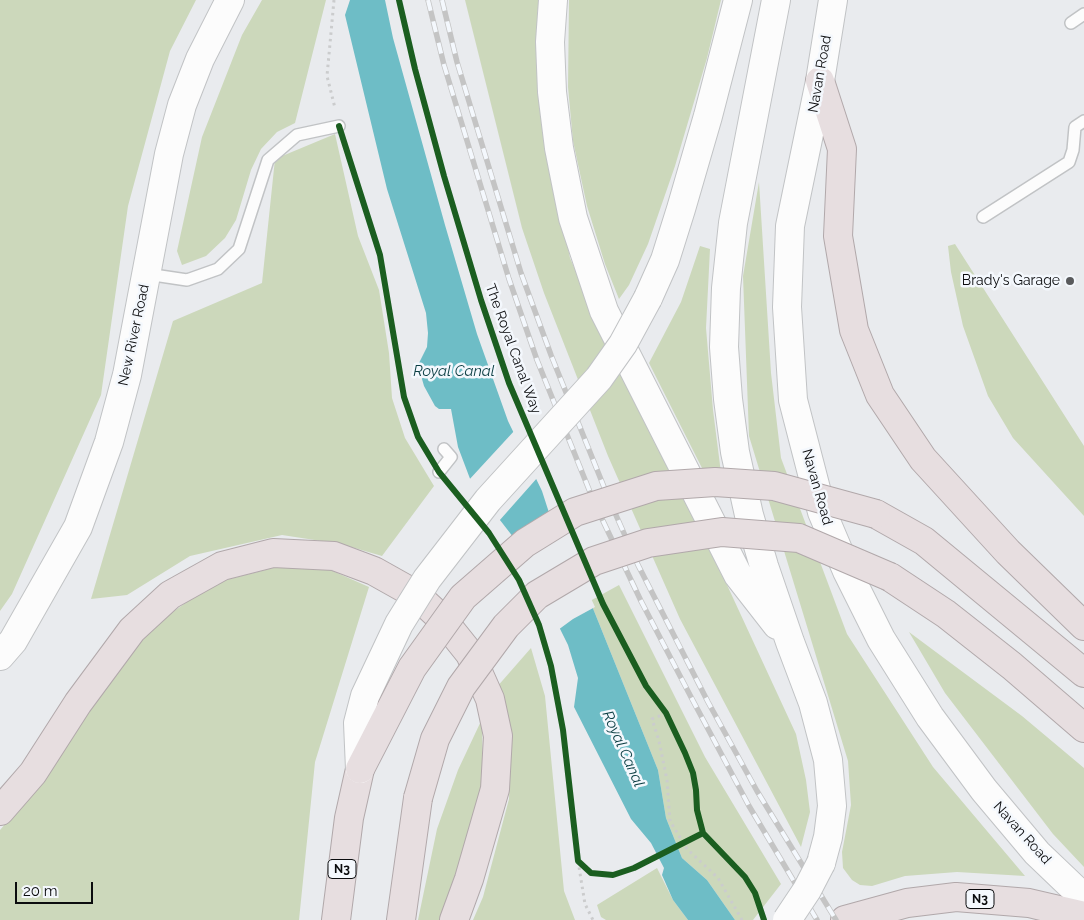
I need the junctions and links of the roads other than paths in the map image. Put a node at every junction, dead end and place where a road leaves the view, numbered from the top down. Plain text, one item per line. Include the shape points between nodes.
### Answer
1 (230, 0) edge
2 (553, 0) edge
3 (738, 0) edge
4 (776, 0) edge
5 (833, 0) edge
6 (1084, 14) edge
7 (1071, 23) dead end
8 (820, 81) junction
9 (1084, 121) edge
10 (339, 126) road end
11 (983, 217) dead end
12 (147, 274) junction
13 (444, 449) dead end
14 (439, 472) dead end
15 (1084, 626) edge
16 (790, 642) junction
17 (0, 656) edge
18 (1084, 674) edge
19 (1084, 728) edge
20 (360, 769) junction
21 (0, 811) edge
22 (1084, 898) edge
23 (1084, 916) edge
24 (336, 920) edge
25 (400, 920) edge
26 (454, 920) edge
27 (787, 920) edge
28 (845, 920) edge

1 - 12 main road, New River Road via 200,58 182,105 169,154
2 - 16 main road via 550,42 552,92 559,148 573,218 604,312 738,575
3 - 20 main road, bridge via 684,200 665,260 648,298 599,378 488,500 426,579 399,624 365,696 358,723
4 - 16 main road via 733,223 724,347 737,461 749,515
5 - 8 main road, Navan Road
6 - 7 lane
8 - 15 highway via 842,149 838,236 854,330 880,395 923,459 1008,552
8 - 22 main road, Navan Road via 790,226 787,307 793,400 822,512 881,639 930,717 984,790 1031,845
9 - 11 lane via 1075,127 1069,162
10 - 12 lane via 297,135 268,160 239,248 218,269 187,280
12 - 17 main road, New River Road via 127,375 108,442 78,526 13,642
13 - 14 lane via 451,457
16 - 27 main road, bridge via 814,703 828,760 832,806 821,863
18 - 20 highway, bridge via 924,541 876,514 774,486 715,482 656,486 575,512 525,543 463,597 412,668
19 - 25 highway, bridge via 946,614 890,577 798,538 722,532 648,543 594,561 537,596 506,626 461,687 435,740 418,798
20 - 24 highway, N3 via 349,818
21 - 26 highway via 33,773 78,703 132,630 170,595 222,566 273,553 334,556 374,571 415,594 442,619 470,654 490,699 498,736 495,789
23 - 28 highway, N3 via 1029,903 956,897 907,903

